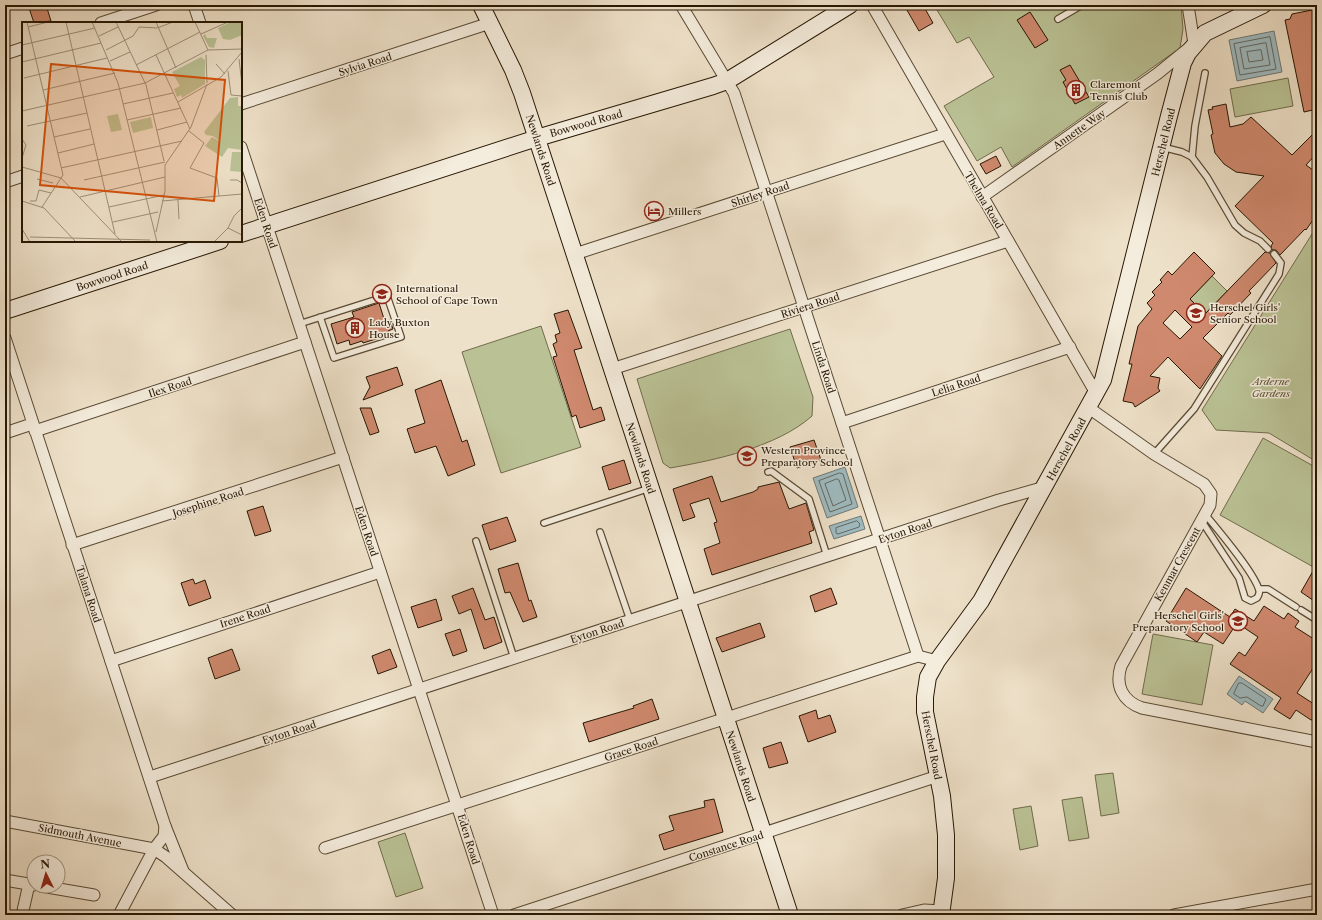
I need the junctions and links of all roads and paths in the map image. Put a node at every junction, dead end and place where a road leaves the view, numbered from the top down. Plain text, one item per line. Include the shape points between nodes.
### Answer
1 (156, 5) edge
2 (194, 5) edge
3 (481, 5) edge
4 (681, 5) edge
5 (850, 5) edge
6 (872, 5) edge
7 (1082, 5) edge
8 (1188, 5) edge
9 (1262, 5) edge
10 (1058, 19) dead end
11 (106, 22) edge
12 (200, 22) edge
13 (490, 23) junction
14 (1194, 44) junction
15 (22, 48) edge
16 (5, 54) edge
17 (1205, 73) dead end
18 (727, 80) junction
19 (242, 104) edge
20 (945, 134) junction
21 (537, 138) junction
22 (1161, 147) junction
23 (242, 150) edge
24 (1192, 157) junction
25 (22, 176) edge
26 (5, 182) edge
27 (767, 192) junction
28 (982, 197) junction
29 (267, 226) junction
30 (242, 234) edge
31 (1008, 241) junction
32 (217, 242) edge
33 (1268, 249) dead end
34 (575, 254) junction
35 (1274, 254) dead end
36 (804, 307) junction
37 (5, 311) edge
38 (320, 317) junction
39 (299, 324) junction
40 (5, 338) edge
41 (305, 342) junction
42 (1070, 347) junction
43 (612, 369) junction
44 (1093, 402) junction
45 (842, 423) junction
46 (34, 427) junction
47 (5, 432) edge
48 (1154, 454) junction
49 (343, 457) junction
50 (768, 472) dead end
51 (1045, 487) junction
52 (651, 488) junction
53 (1203, 517) junction
54 (544, 523) dead end
55 (600, 532) dead end
56 (880, 538) junction
57 (476, 541) dead end
58 (72, 545) junction
59 (827, 556) junction
60 (380, 572) junction
61 (1259, 589) junction
62 (688, 602) junction
63 (630, 620) junction
64 (1317, 620) edge
65 (918, 656) junction
66 (514, 658) junction
67 (111, 661) junction
68 (936, 661) junction
69 (419, 689) junction
70 (725, 719) junction
71 (1317, 742) edge
72 (938, 776) junction
73 (150, 777) junction
74 (459, 806) junction
75 (5, 821) edge
76 (165, 826) junction
77 (763, 834) junction
78 (325, 848) dead end
79 (154, 849) junction
80 (184, 873) junction
81 (5, 880) edge
82 (26, 883) edge
83 (1317, 889) edge
84 (66, 890) edge
85 (28, 894) edge
86 (94, 895) dead end
87 (941, 913) edge
88 (22, 915) edge
89 (119, 915) edge
90 (232, 915) edge
91 (493, 915) edge
92 (514, 915) edge
93 (790, 915) edge
94 (902, 915) edge
95 (1174, 915) edge

1 - 11 street
2 - 12 street
3 - 13 street, Newlands Road
4 - 18 street, Linda Road
5 - 18 street, Bowwood Road
6 - 20 street, Thelma Road
7 - 10 lane
8 - 14 street
9 - 14 street, Herschel Road via 1205,33
13 - 19 street, Sylvia Road
13 - 21 street, Newlands Road via 513,70
14 - 22 street, Herschel Road via 1183,64
14 - 28 street, Annette Way via 1157,74
15 - 16 street
17 - 24 lane
18 - 21 street, Bowwood Road
18 - 27 street, Linda Road via 734,93
20 - 27 street, Shirley Road
20 - 28 street, Thelma Road
21 - 29 street, Bowwood Road
21 - 34 street, Newlands Road
22 - 24 lane
22 - 44 street, Herschel Road via 1110,358 1104,380
23 - 29 street, Eden Road
24 - 33 lane via 1208,177 1235,225
25 - 26 street
27 - 34 street, Shirley Road
27 - 36 street, Linda Road
28 - 31 street, Thelma Road
29 - 30 street, Bowwood Road
29 - 39 street, Eden Road
31 - 36 street, Riviera Road
31 - 42 street, Thelma Road
32 - 37 street, Bowwood Road
34 - 43 street, Newlands Road
35 - 48 lane via 1281,263 1280,274 1194,409
36 - 43 street, Riviera Road
36 - 45 street, Linda Road
38 - 38 lane via 387,296 401,337 334,358
38 - 39 lane
39 - 41 street, Eden Road
40 - 46 street, Talana Road
41 - 46 street, Ilex Road
41 - 49 street, Eden Road
42 - 44 street, Thelma Road
42 - 45 street, Lelia Road
43 - 52 street, Newlands Road
44 - 48 street, Kenmar Crescent
44 - 51 street, Herschel Road
45 - 56 street, Linda Road
46 - 47 street, Ilex Road
46 - 58 street, Talana Road
48 - 53 street, Kenmar Crescent via 1209,489 1212,499
49 - 58 street, Josephine Road
49 - 60 street, Eden Road
50 - 59 lane via 771,471 808,499
51 - 56 street, Eyton Road
51 - 68 street, Herschel Road via 981,601
52 - 54 lane
52 - 62 street, Newlands Road
53 - 61 lane via 1244,565
53 - 61 lane via 1239,578 1245,598 1250,601 1257,598
53 - 71 street, Kenmar Crescent via 1121,666 1118,679 1122,693 1130,703 1142,708
55 - 63 lane
56 - 59 street, Eyton Road
56 - 65 street, Linda Road
57 - 66 lane
58 - 67 street, Talana Road
59 - 62 street, Eyton Road
60 - 67 street, Irene Road
60 - 69 street, Eden Road
61 - 64 lane via 1268,589
62 - 63 street, Eyton Road
62 - 70 street, Newlands Road
63 - 66 street, Eyton Road
65 - 68 street
65 - 70 street, Grace Road
66 - 69 street, Eyton Road
67 - 73 street, Talana Road
68 - 72 street, Herschel Road via 927,682 925,705
69 - 73 street, Eyton Road
69 - 74 street, Eden Road
70 - 74 street, Grace Road
70 - 77 street, Newlands Road
72 - 77 street, Constance Road
72 - 87 street, Herschel Road via 946,835 946,884
73 - 76 street, Talana Road
74 - 78 street, Grace Road
74 - 91 street, Eden Road
75 - 79 street, Sidmouth Avenue
76 - 79 street via 164,836
76 - 80 street, Talana Road
77 - 92 street, Constance Road
77 - 93 street, Newlands Road
79 - 80 street
79 - 89 street
80 - 90 street
81 - 82 street
83 - 95 street
84 - 86 street
85 - 88 street
87 - 94 street via 924,910

